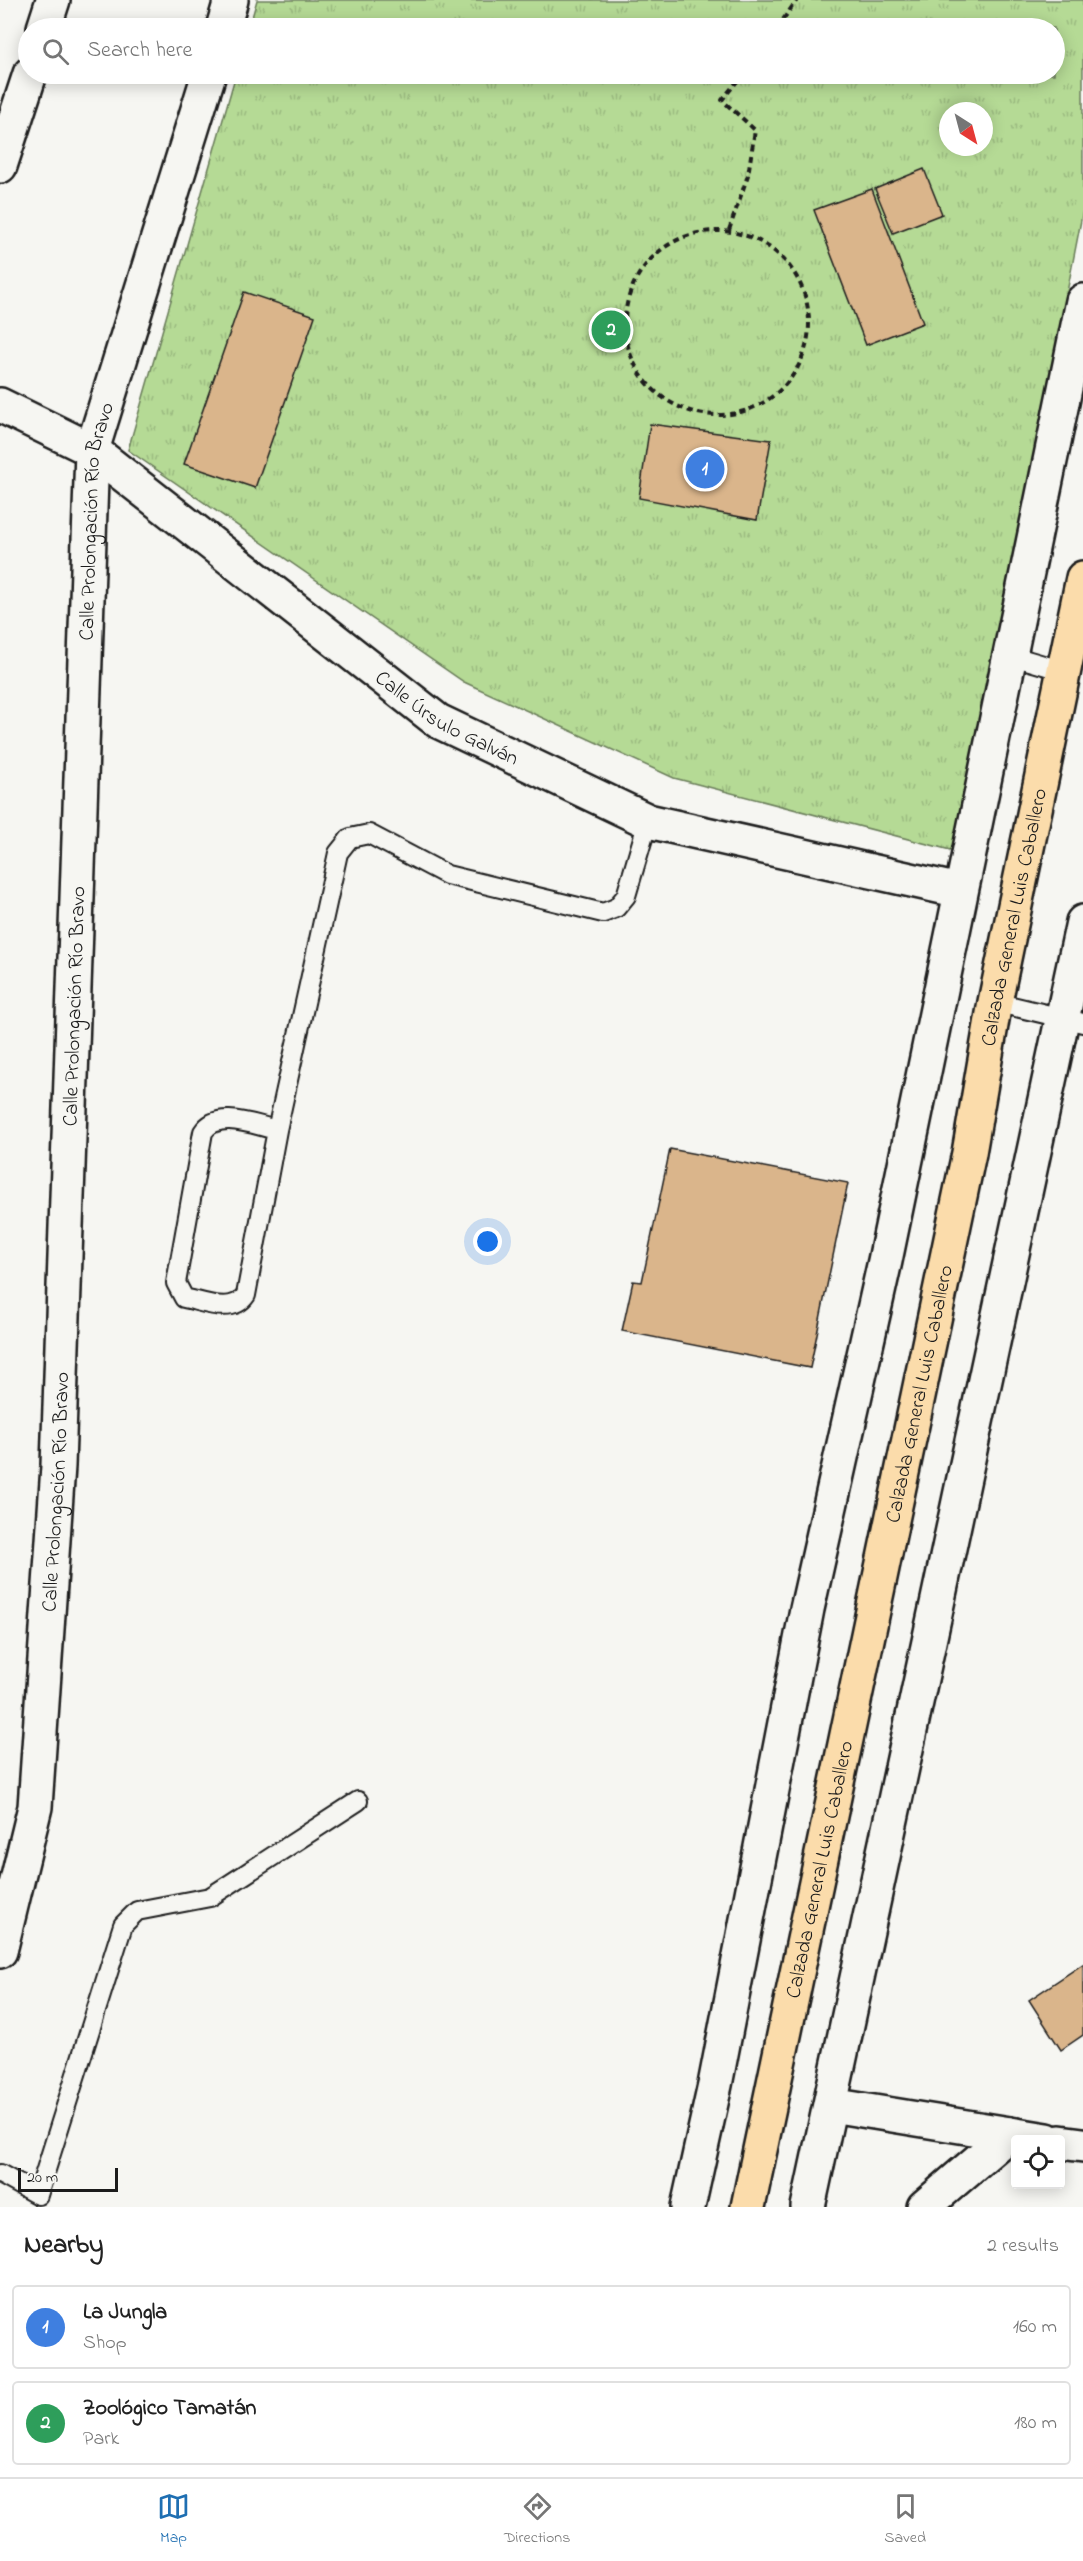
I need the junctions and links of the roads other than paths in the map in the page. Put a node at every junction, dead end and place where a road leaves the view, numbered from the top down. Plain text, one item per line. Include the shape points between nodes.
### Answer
1 (53, 0) edge
2 (231, 0) edge
3 (47, 18) edge
4 (226, 18) edge
5 (27, 84) edge
6 (206, 84) edge
7 (0, 166) edge
8 (1083, 301) edge
9 (0, 405) edge
10 (92, 450) junction
11 (1083, 578) edge
12 (1009, 655) junction
13 (1064, 671) junction
14 (648, 820) junction
15 (960, 891) junction
16 (1083, 922) edge
17 (995, 1002) junction
18 (1073, 1021) edge
19 (277, 1130) junction
20 (358, 1801) dead end
21 (0, 1951) edge
22 (831, 2105) junction
23 (1009, 2134) junction
24 (1017, 2135) edge
25 (1065, 2143) edge
26 (1083, 2145) edge
27 (0, 2174) edge
28 (688, 2207) edge
29 (748, 2207) edge
30 (808, 2207) edge
31 (924, 2207) edge

1 - 3 street
2 - 4 street
5 - 7 street
6 - 10 street, Calle Prolongación Río Bravo
8 - 12 street
9 - 10 street, Calle Úrsulo Galván
10 - 14 street, Calle Úrsulo Galván via 438,721
10 - 21 street, Calle Prolongación Río Bravo via 58,1466 34,1807
11 - 13 main road, Calzada General Luis Caballero
12 - 13 lane
12 - 15 street
13 - 17 main road, Calzada General Luis Caballero
14 - 15 street, Calle Úrsulo Galván
14 - 19 lane via 626,896 616,908 603,913 447,875 369,834 350,838 338,853
15 - 28 street via 885,1261 807,1609
16 - 18 street
17 - 18 lane
17 - 29 main road, Calzada General Luis Caballero via 966,1165
18 - 22 street
19 - 19 lane via 246,1295 240,1304 231,1307 184,1298 176,1283 203,1132 209,1123 219,1119
20 - 27 lane via 210,1897 137,1911 123,1925 38,2194
22 - 23 street
22 - 30 street
23 - 24 street
23 - 31 street
25 - 26 street

